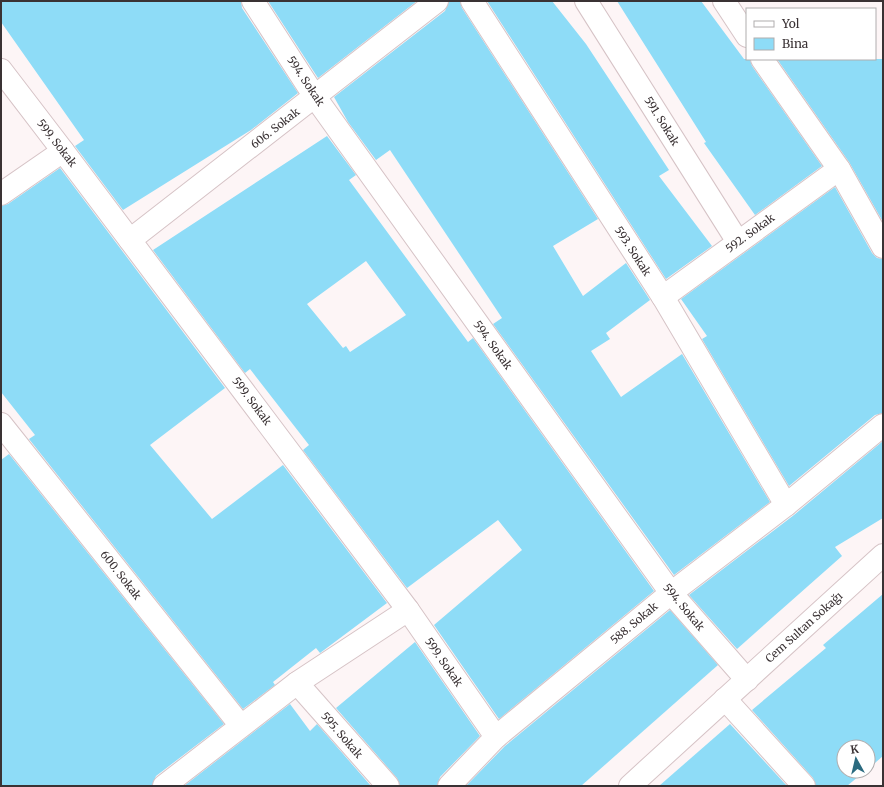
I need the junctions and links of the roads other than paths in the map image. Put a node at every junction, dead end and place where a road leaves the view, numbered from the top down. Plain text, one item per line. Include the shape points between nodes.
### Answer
1 (253, 1) edge
2 (437, 1) edge
3 (472, 1) edge
4 (586, 1) edge
5 (724, 1) edge
6 (746, 34) edge
7 (763, 60) edge
8 (1, 70) edge
9 (316, 96) junction
10 (63, 151) junction
11 (838, 169) junction
12 (1, 194) edge
13 (130, 240) junction
14 (738, 242) junction
15 (883, 247) edge
16 (663, 297) junction
17 (1, 424) edge
18 (883, 425) edge
19 (786, 505) junction
20 (883, 555) edge
21 (671, 593) junction
22 (408, 610) junction
23 (747, 680) junction
24 (297, 683) junction
25 (725, 699) junction
26 (241, 726) junction
27 (496, 737) junction
28 (164, 786) edge
29 (388, 786) edge
30 (449, 786) edge
31 (630, 786) edge
32 (804, 786) edge

1 - 9 street, 594. Sokak
2 - 9 street, 606. Sokak
3 - 16 street, 593. Sokak
4 - 14 street, 591. Sokak
5 - 6 street
7 - 11 street
8 - 10 street, 599. Sokak
9 - 13 street, 606. Sokak
9 - 21 street, 594. Sokak
10 - 12 street
10 - 13 street, 599. Sokak
11 - 14 street, 592. Sokak
11 - 15 street
13 - 22 street, 599. Sokak
14 - 16 street, 592. Sokak
16 - 19 street, 593. Sokak
17 - 26 street, 600. Sokak
18 - 19 street, 588. Sokak
19 - 21 street, 588. Sokak
20 - 23 street, Cem Sultan Sokağı
21 - 23 street, 594. Sokak
21 - 27 street, 588. Sokak
22 - 24 street
22 - 27 street, 599. Sokak
23 - 25 street, Cem Sultan Sokağı
24 - 26 street
24 - 29 street, 595. Sokak
25 - 31 street, Cem Sultan Sokağı
25 - 32 street
26 - 28 street
27 - 30 street, 588. Sokak

